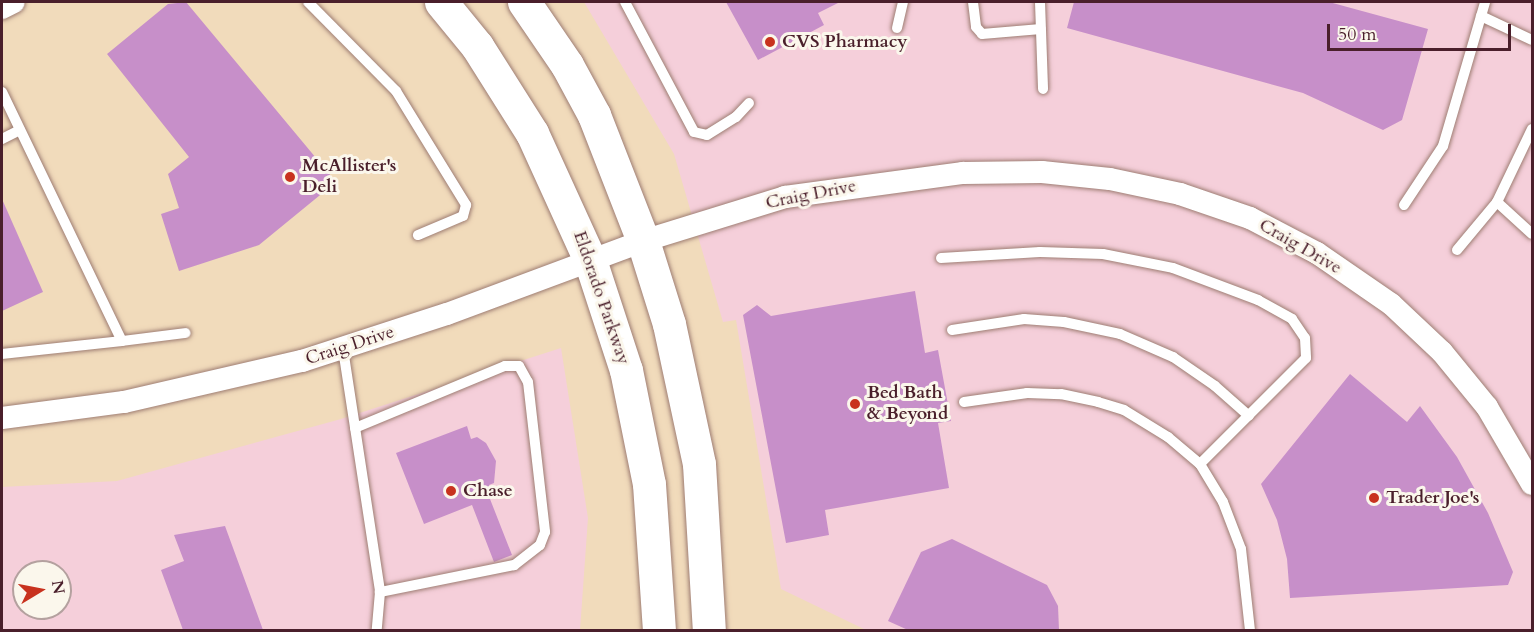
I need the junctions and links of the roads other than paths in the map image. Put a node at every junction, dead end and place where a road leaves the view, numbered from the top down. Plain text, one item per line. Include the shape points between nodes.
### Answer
1 (14, 2) edge
2 (308, 2) edge
3 (441, 2) edge
4 (524, 2) edge
5 (625, 2) edge
6 (903, 2) edge
7 (973, 2) edge
8 (1040, 2) edge
9 (1485, 2) edge
10 (2, 8) edge
11 (1480, 16) junction
12 (897, 28) dead end
13 (1041, 29) junction
14 (1533, 40) edge
15 (1043, 89) dead end
16 (2, 92) edge
17 (749, 103) dead end
18 (1533, 129) edge
19 (20, 130) junction
20 (2, 139) edge
21 (1497, 202) junction
22 (1404, 205) dead end
23 (1533, 234) edge
24 (418, 236) dead end
25 (643, 241) junction
26 (1457, 250) dead end
27 (941, 258) dead end
28 (590, 260) junction
29 (952, 330) dead end
30 (185, 333) dead end
31 (122, 341) junction
32 (343, 349) junction
33 (2, 354) edge
34 (964, 402) dead end
35 (1249, 416) junction
36 (2, 418) edge
37 (355, 428) junction
38 (1200, 464) junction
39 (1533, 484) edge
40 (380, 592) junction
41 (377, 630) edge
42 (659, 630) edge
43 (709, 630) edge
44 (1250, 630) edge

1 - 10 street
2 - 24 lane via 396,91 466,205 463,216
3 - 28 main road, Eldorado Parkway via 477,46 532,133
4 - 25 main road via 567,65 594,116
5 - 17 lane via 694,132 707,135
6 - 12 lane
7 - 13 lane via 976,27 982,34
8 - 13 lane
9 - 11 lane
11 - 14 lane
11 - 22 lane via 1443,146
13 - 15 lane
16 - 19 lane
18 - 21 lane
19 - 20 lane
19 - 31 lane
21 - 23 lane
21 - 26 lane
25 - 28 street, Craig Drive
25 - 39 street, Craig Drive via 785,197 963,172 1042,172 1110,179 1180,194 1250,218 1317,253 1391,304 1442,352 1487,407
25 - 43 main road via 669,324 692,422 707,561
27 - 35 lane via 1040,252 1103,254 1173,268 1258,300 1292,319 1305,338 1306,358
28 - 32 street, Craig Drive
28 - 42 main road, Eldorado Parkway via 626,370 649,484
29 - 35 lane via 1024,319 1064,322 1120,334 1173,357
30 - 31 lane
31 - 33 lane
32 - 36 street, Craig Drive via 189,389
32 - 37 lane
34 - 38 lane via 1027,393 1061,394 1098,402 1124,410 1168,437
35 - 38 lane
37 - 40 lane
37 - 40 lane via 505,366 519,366 528,382 545,532 540,544 514,565
38 - 44 lane via 1223,502 1241,549
40 - 41 lane

